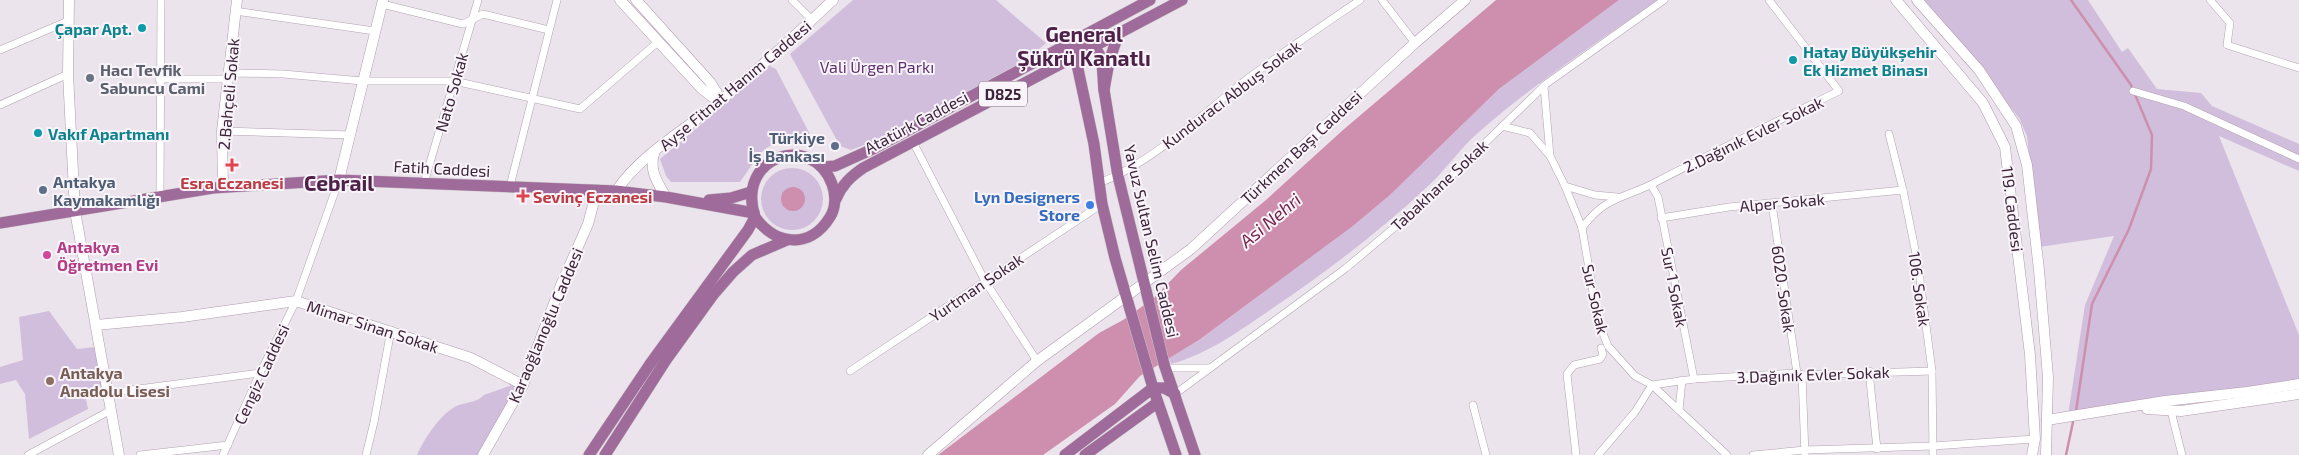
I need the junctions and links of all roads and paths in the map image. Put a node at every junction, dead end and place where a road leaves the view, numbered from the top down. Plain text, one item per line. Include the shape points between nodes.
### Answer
1 (68, 0) edge
2 (161, 0) edge
3 (236, 0) edge
4 (478, 0) edge
5 (557, 0) edge
6 (620, 0) edge
7 (636, 0) edge
8 (792, 0) edge
9 (833, 0) edge
10 (1150, 0) edge
11 (1182, 0) edge
12 (1360, 0) edge
13 (1382, 0) edge
14 (1464, 0) edge
15 (1664, 0) edge
16 (1769, 0) edge
17 (1896, 0) edge
18 (1917, 0) edge
19 (2210, 0) edge
20 (382, 2) edge
21 (235, 11) junction
22 (472, 20) junction
23 (812, 20) junction
24 (68, 22) junction
25 (548, 30) junction
26 (375, 31) junction
27 (1119, 32) junction
28 (1080, 38) junction
29 (658, 42) junction
30 (1415, 42) junction
31 (1094, 45) junction
32 (0, 50) edge
33 (1075, 55) junction
34 (2299, 68) edge
35 (68, 74) junction
36 (159, 79) junction
37 (227, 79) junction
38 (363, 81) junction
39 (454, 81) junction
40 (1544, 86) junction
41 (1104, 90) junction
42 (2134, 91) dead end
43 (533, 100) junction
44 (720, 102) junction
45 (0, 104) edge
46 (1502, 126) junction
47 (222, 131) junction
48 (1889, 134) dead end
49 (350, 135) junction
50 (913, 142) junction
51 (655, 152) junction
52 (1550, 156) junction
53 (2299, 159) edge
54 (822, 167) junction
55 (1118, 176) junction
56 (339, 180) junction
57 (424, 183) junction
58 (1099, 183) junction
59 (1651, 185) junction
60 (510, 186) junction
61 (1565, 186) junction
62 (223, 187) junction
63 (597, 190) junction
64 (1903, 190) junction
65 (616, 191) junction
66 (751, 192) junction
67 (160, 196) junction
68 (666, 197) junction
69 (1617, 197) junction
70 (688, 201) junction
71 (835, 201) junction
72 (1102, 204) junction
73 (1772, 204) junction
74 (75, 211) junction
75 (754, 215) junction
76 (1661, 218) junction
77 (0, 223) edge
78 (1582, 228) junction
79 (787, 240) junction
80 (985, 281) junction
81 (1133, 295) junction
82 (296, 301) junction
83 (96, 325) junction
84 (391, 330) junction
85 (1601, 348) dead end
86 (1037, 361) junction
87 (1165, 366) junction
88 (1210, 368) junction
89 (850, 371) dead end
90 (1869, 371) junction
91 (1932, 371) junction
92 (260, 373) junction
93 (1800, 374) junction
94 (1694, 379) junction
95 (1682, 380) junction
96 (1151, 382) junction
97 (1652, 384) junction
98 (2299, 384) edge
99 (523, 385) junction
100 (108, 393) junction
101 (1175, 394) junction
102 (2299, 394) edge
103 (1157, 403) junction
104 (1473, 405) dead end
105 (2133, 408) junction
106 (111, 410) junction
107 (1679, 410) junction
108 (2171, 411) junction
109 (2047, 420) junction
110 (2035, 438) junction
111 (228, 445) junction
112 (1933, 446) junction
113 (1877, 449) junction
114 (1805, 452) edge
115 (28, 455) edge
116 (119, 455) edge
117 (140, 455) edge
118 (223, 455) edge
119 (366, 455) edge
120 (483, 455) edge
121 (589, 455) edge
122 (605, 455) edge
123 (928, 455) edge
124 (1065, 455) edge
125 (1085, 455) edge
126 (1176, 455) edge
127 (1195, 455) edge
128 (1486, 455) edge
129 (1576, 455) edge
130 (1598, 455) edge
131 (1727, 455) edge
132 (1753, 455) edge
133 (1933, 455) edge
134 (2032, 455) edge
135 (2046, 455) edge
136 (2182, 455) edge

1 - 24 street
2 - 36 street
3 - 21 street, 2.Bahçeli Sokak
4 - 22 street, Nato Sokak
5 - 25 street
6 - 29 street
7 - 44 street via 710,82
8 - 23 street
9 - 23 street, Ayşe Fitnat Hanım Caddesi
10 - 28 main road, Atatürk Caddesi / D825
11 - 27 main road, Atatürk Caddesi / D825
12 - 55 street, Kunduracı Abbuş Sokak via 1263,67
13 - 30 street
14 - 30 street, Türkmen Başı Caddesi
15 - 40 street, Tabakhane Sokak
16 - 59 street, 2.Dağınık Evler Sokak via 1839,91
17 - 110 street, 119. Caddesi via 1984,103 2004,147 2030,355
18 - 109 street, 119. Caddesi via 1979,70 2016,126 2026,165 2039,270 2048,377
19 - 34 street via 2230,22 2227,45
20 - 22 street via 462,24
20 - 26 street
21 - 26 street
21 - 37 street, 2.Bahçeli Sokak
22 - 25 street via 483,14
22 - 39 street, Nato Sokak
23 - 44 street, Ayşe Fitnat Hanım Caddesi
24 - 32 street
24 - 35 street
25 - 43 street
26 - 38 street
27 - 31 main road, Atatürk Caddesi / D825
27 - 41 main road, Yavuz Sultan Selim Caddesi
28 - 31 main road
28 - 33 main road, Yavuz Sultan Selim Caddesi
28 - 54 main road, Atatürk Caddesi / D825 via 875,148 834,166
29 - 43 street via 580,109
29 - 44 street via 702,89
30 - 81 street, Türkmen Başı Caddesi via 1191,249
31 - 33 main road, Atatürk Caddesi / D825
31 - 41 main road via 1100,52
33 - 50 main road, Atatürk Caddesi / D825
33 - 58 main road, Yavuz Sultan Selim Caddesi
35 - 45 street
35 - 74 street
36 - 37 street
36 - 67 street
37 - 38 street via 238,73 247,73
37 - 47 street, 2.Bahçeli Sokak
38 - 39 street
38 - 49 street
39 - 43 street
39 - 57 street, Nato Sokak
40 - 46 street, Tabakhane Sokak
40 - 52 street, Sur Sokak
41 - 55 main road, Yavuz Sultan Selim Caddesi
42 - 53 street via 2184,106
43 - 60 street
44 - 51 street, Ayşe Fitnat Hanım Caddesi
46 - 52 street, Sur Sokak via 1530,133
46 - 88 street, Tabakhane Sokak via 1419,207 1346,268
47 - 49 street
47 - 62 street, 2.Bahçeli Sokak
48 - 64 street, 106. Sokak
49 - 56 street
50 - 71 main road, Atatürk Caddesi / D825 via 850,177
50 - 80 street
51 - 65 street, Ayşe Fitnat Hanım Caddesi via 637,166
51 - 68 street via 652,170
52 - 61 street, Sur Sokak
54 - 66 main road via 798,156 779,158 762,168 754,179
54 - 71 main road via 832,183
55 - 58 street, Kunduracı Abbuş Sokak
55 - 81 main road, Yavuz Sultan Selim Caddesi
56 - 57 main road, Fatih Caddesi
56 - 62 main road, Fatih Caddesi
56 - 82 street, Cengiz Caddesi
57 - 60 main road, Fatih Caddesi
58 - 72 main road, Yavuz Sultan Selim Caddesi
59 - 69 street, 2.Dağınık Evler Sokak
59 - 76 street, Sur 1 Sokak via 1658,197
60 - 63 main road, Fatih Caddesi
61 - 69 street, 2.Dağınık Evler Sokak via 1595,195
61 - 78 street, Sur Sokak
62 - 67 main road, Fatih Caddesi
63 - 65 main road, Fatih Caddesi
63 - 99 street, Karaoğlanoğlu Caddesi via 588,224
64 - 73 street, Alper Sokak
64 - 91 street, 106. Sokak via 1918,264
65 - 68 main road, Fatih Caddesi
66 - 70 main road, Fatih Caddesi via 724,199
66 - 75 main road
67 - 74 main road, Fatih Caddesi
68 - 70 main road, Fatih Caddesi
69 - 78 street, 2.Dağınık Evler Sokak via 1594,211
70 - 75 main road, Fatih Caddesi
71 - 79 main road, Atatürk Caddesi via 832,214 814,235
72 - 80 street, Yurtman Sokak
72 - 81 main road, Yavuz Sultan Selim Caddesi
73 - 76 street, Alper Sokak
73 - 93 street, 6020. Sokak
74 - 77 main road, Fatih Caddesi
74 - 83 street
75 - 79 main road via 763,228
75 - 121 main road via 738,245 656,356
76 - 94 street, Sur 1 Sokak
78 - 97 street, Sur Sokak via 1598,322 1608,346 1636,376
79 - 122 main road, Atatürk Caddesi via 748,258 713,296 666,360
80 - 86 street
80 - 89 street, Yurtman Sokak
81 - 86 street, Türkmen Başı Caddesi
81 - 87 main road, Yavuz Sultan Selim Caddesi via 1146,297
81 - 96 main road, Yavuz Sultan Selim Caddesi
82 - 83 street, Mimar Sinan Sokak
82 - 84 street, Mimar Sinan Sokak
82 - 92 street, Cengiz Caddesi
83 - 100 street
84 - 99 street, Mimar Sinan Sokak via 432,347 471,358
84 - 119 street
85 - 129 street via 1603,354 1600,359 1574,365 1568,374
86 - 123 street, Türkmen Başı Caddesi
87 - 88 street
87 - 101 main road, Yavuz Sultan Selim Caddesi
88 - 101 street, Tabakhane Sokak
90 - 91 street, 3.Dağınık Evler Sokak
90 - 93 street, 3.Dağınık Evler Sokak
90 - 113 street
91 - 112 street, 106. Sokak
92 - 100 street
92 - 111 street, Cengiz Caddesi
93 - 94 street, 3.Dağınık Evler Sokak
93 - 114 street, 6020. Sokak
94 - 95 street
95 - 97 street
95 - 107 street
96 - 101 main road
96 - 103 main road, Yavuz Sultan Selim Caddesi
96 - 124 main road
97 - 107 street, Sur Sokak
97 - 130 street via 1635,412
98 - 105 street
99 - 120 street, Karaoğlanoğlu Caddesi
100 - 106 street
101 - 127 main road, Yavuz Sultan Selim Caddesi
102 - 108 street
103 - 125 main road
103 - 126 main road, Yavuz Sultan Selim Caddesi
104 - 128 street
105 - 108 street
105 - 109 street
106 - 115 street
106 - 116 street
107 - 131 street, Sur Sokak
108 - 136 street
109 - 135 street, 119. Caddesi
110 - 112 street
110 - 134 street, 119. Caddesi
111 - 117 street
111 - 118 street, Cengiz Caddesi
112 - 113 street
112 - 133 street, 106. Sokak
113 - 114 street
114 - 132 street

